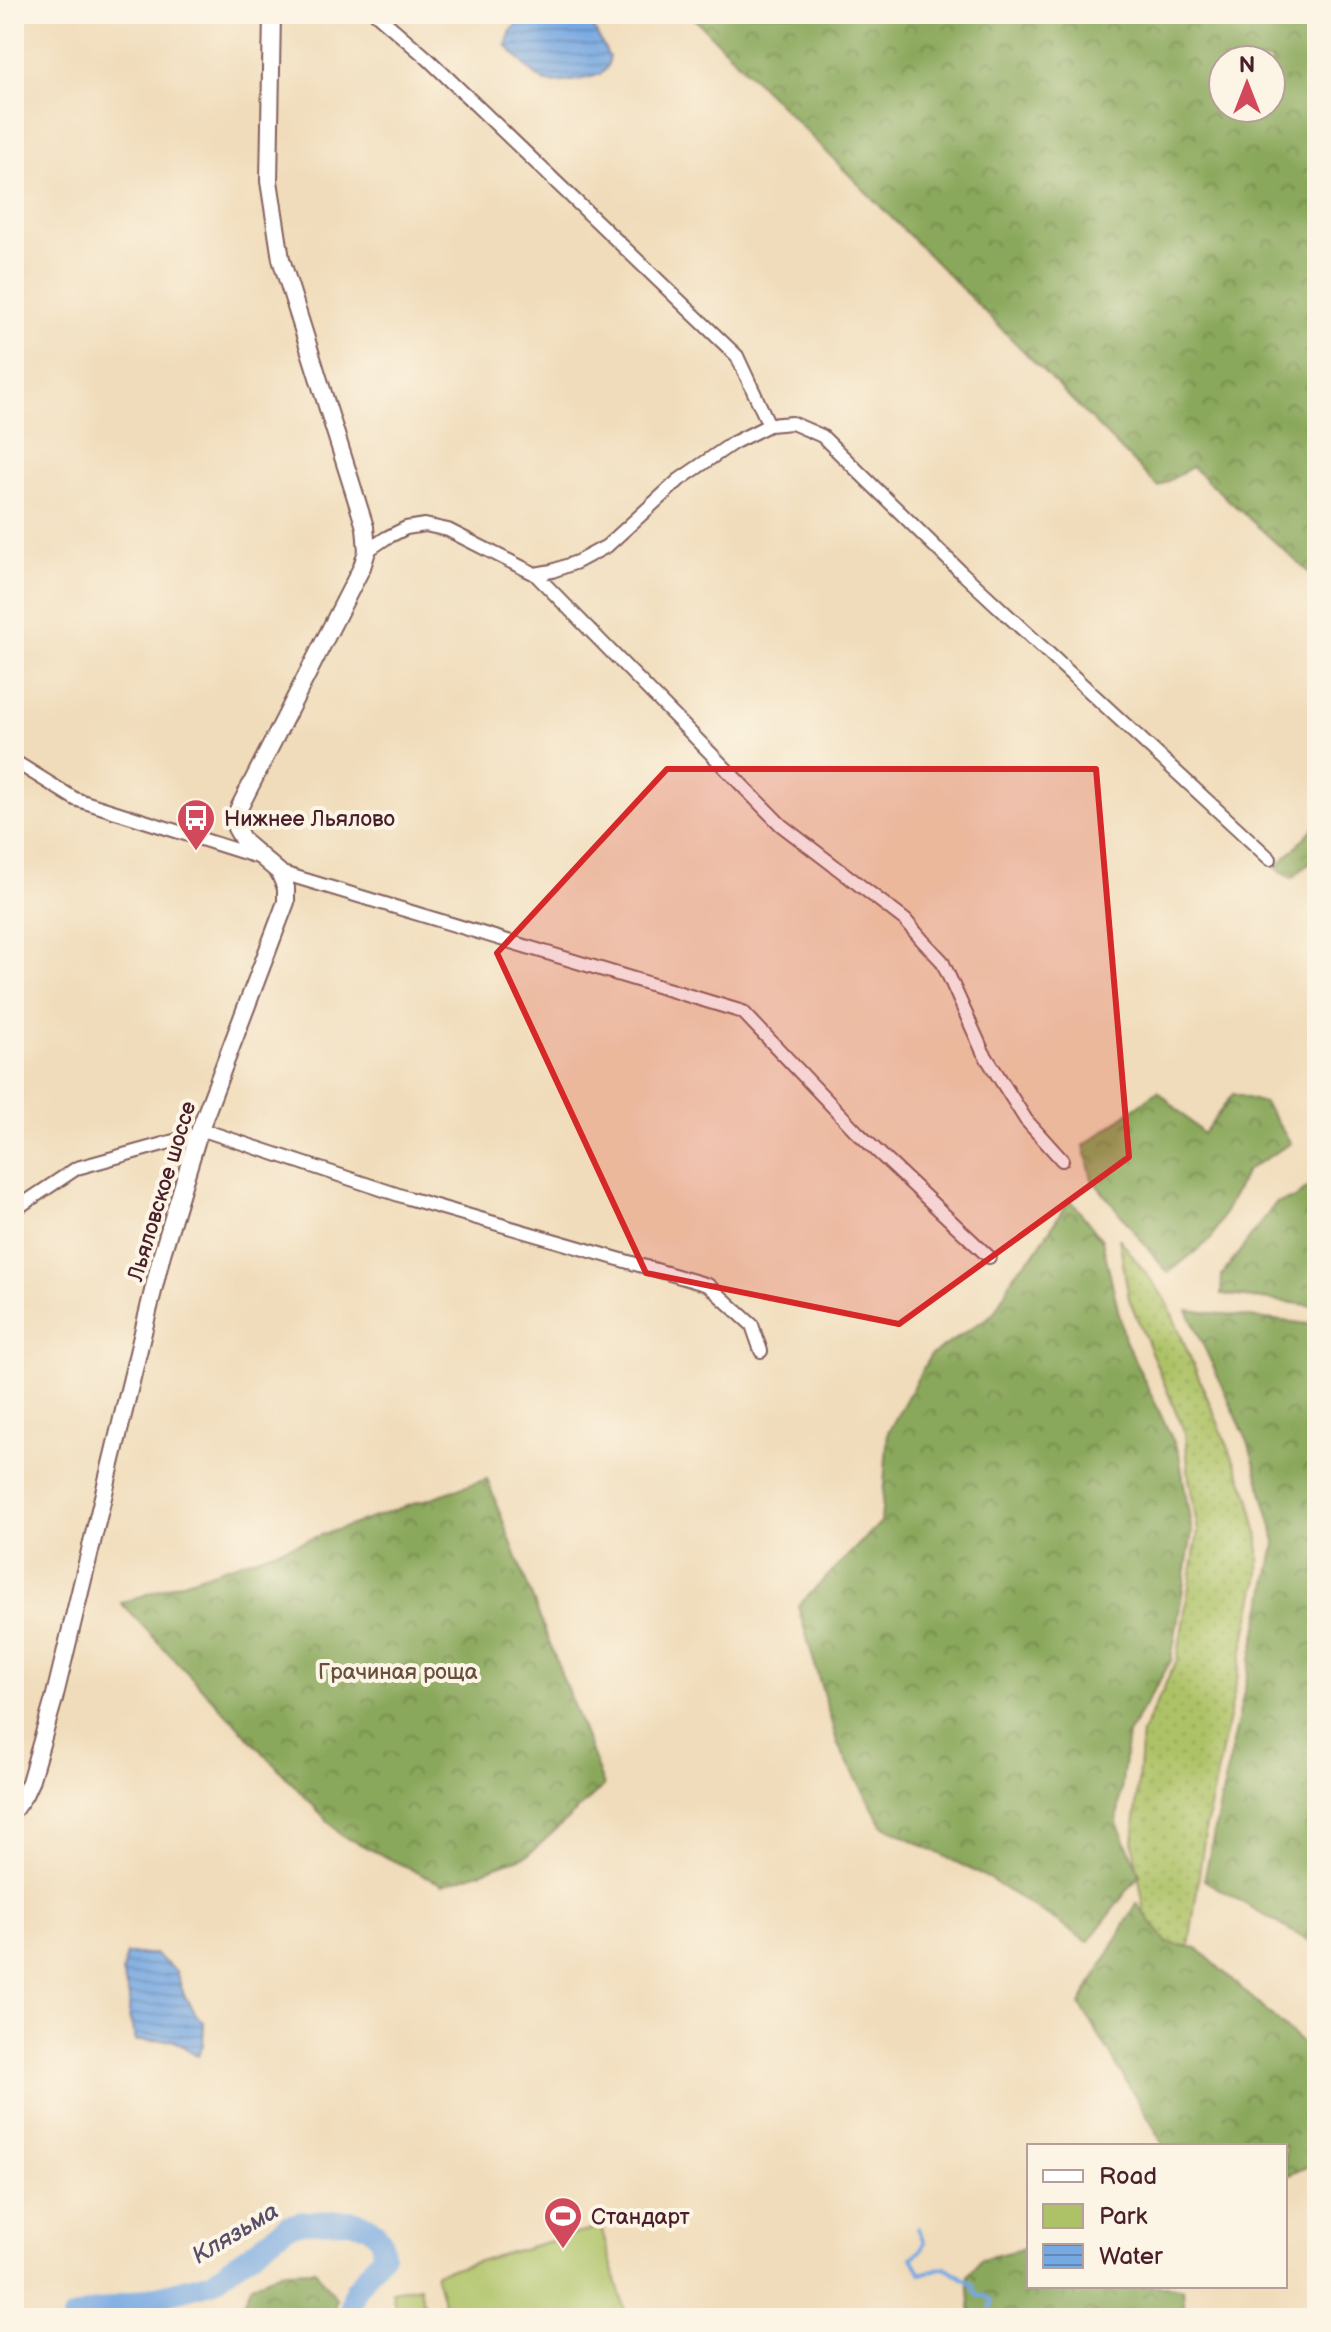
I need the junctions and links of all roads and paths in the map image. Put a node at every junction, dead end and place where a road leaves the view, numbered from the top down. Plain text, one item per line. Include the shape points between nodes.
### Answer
1 (272, 14) edge
2 (376, 14) edge
3 (769, 425) junction
4 (367, 551) junction
5 (535, 574) junction
6 (14, 761) edge
7 (261, 858) junction
8 (1270, 859) dead end
9 (279, 872) junction
10 (199, 1132) junction
11 (1062, 1160) dead end
12 (14, 1210) edge
13 (989, 1257) dead end
14 (761, 1351) dead end
15 (14, 1809) edge

1 - 4 street via 269,181 281,259 365,527
2 - 3 street via 737,356
3 - 5 street via 679,480 607,546 577,562
3 - 8 street via 792,423 822,436
4 - 5 street via 406,528 425,525 448,530
4 - 7 street via 237,812 236,828
5 - 11 street via 781,825 905,920 942,961 983,1052 1026,1120
6 - 7 street via 75,799
7 - 9 street
9 - 10 street, Льяловское шоссе via 286,902
9 - 13 street via 743,1012 857,1132
10 - 12 street via 77,1168
10 - 14 street via 708,1285 752,1325
10 - 15 street, Льяловское шоссе via 162,1254 50,1713 30,1782

